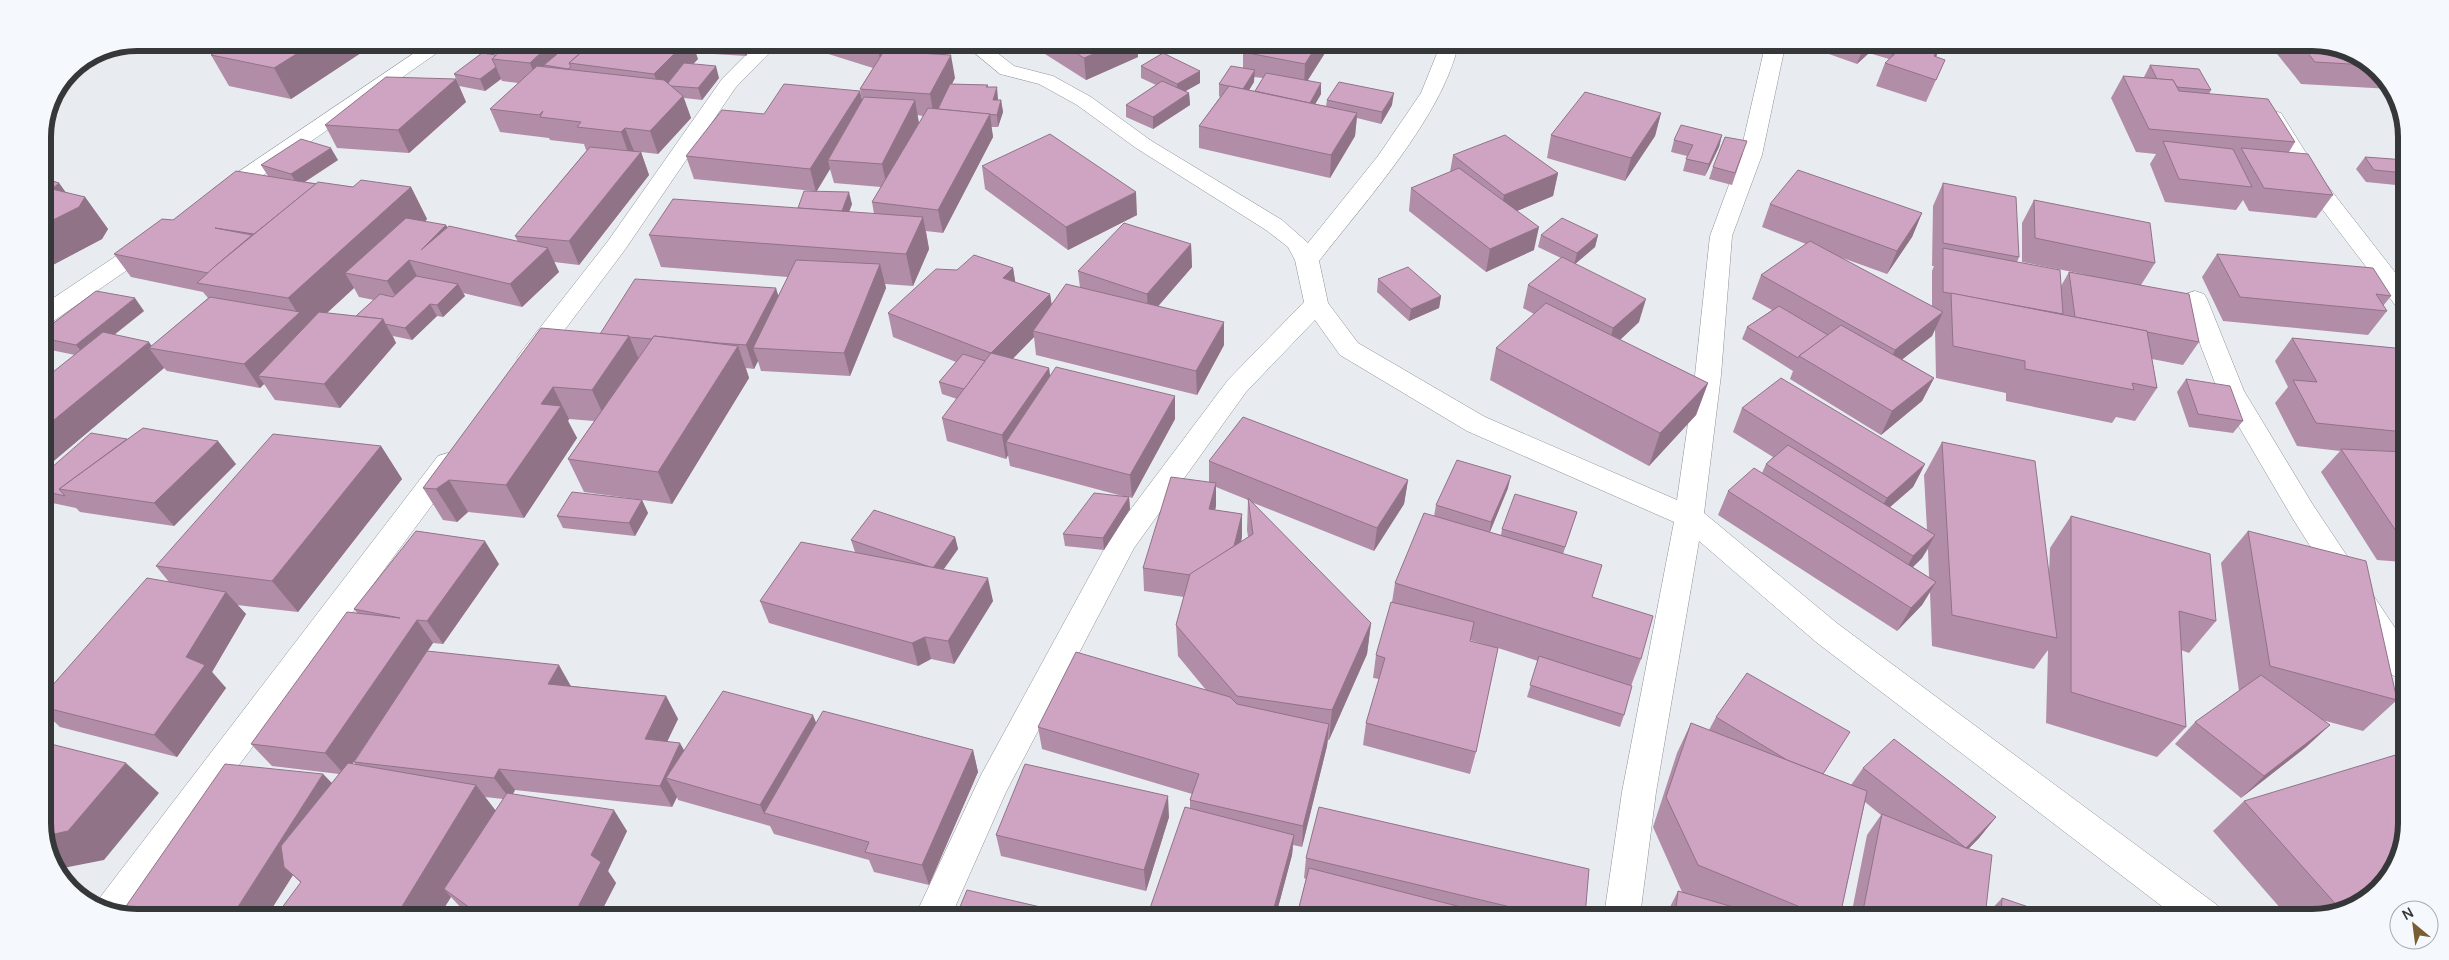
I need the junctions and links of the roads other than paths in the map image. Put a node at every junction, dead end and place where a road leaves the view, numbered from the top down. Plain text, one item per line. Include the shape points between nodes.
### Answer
1 (430, 51) edge
2 (761, 51) edge
3 (982, 51) edge
4 (1447, 51) edge
5 (1774, 51) edge
6 (2274, 117) edge
7 (204, 206) edge
8 (172, 228) edge
9 (1307, 260) junction
10 (2398, 291) edge
11 (2195, 300) dead end
12 (1316, 304) junction
13 (51, 311) edge
14 (514, 378) edge
15 (466, 440) edge
16 (1689, 517) junction
17 (2398, 658) edge
18 (113, 905) edge
19 (936, 909) edge
20 (1623, 909) edge
21 (2193, 909) edge

1 - 7 street
2 - 14 street via 729,83 616,246
3 - 9 street via 1007,70 1046,80 1084,101 1143,144 1274,225 1297,243
4 - 9 street via 1431,93 1386,160
5 - 16 street via 1751,155 1721,236 1708,375
6 - 10 street via 2314,183
8 - 13 street
9 - 12 street
11 - 17 street via 2231,391 2308,520
12 - 16 street via 1350,349 1476,424
12 - 19 street via 1237,386 1123,540 993,785
15 - 18 street
16 - 20 street via 1639,792
16 - 21 street via 1827,633

